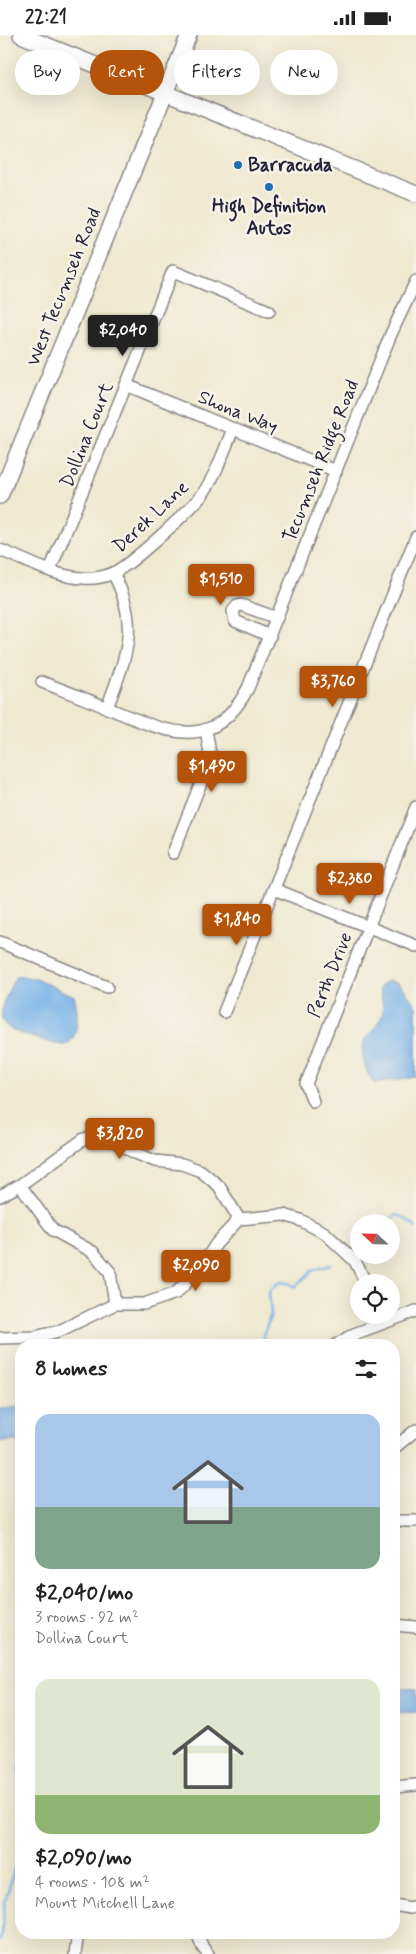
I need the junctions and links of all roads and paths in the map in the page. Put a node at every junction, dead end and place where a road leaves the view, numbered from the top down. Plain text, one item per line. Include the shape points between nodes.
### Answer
1 (21, 35) edge
2 (189, 35) edge
3 (166, 93) junction
4 (416, 193) edge
5 (416, 281) edge
6 (270, 311) dead end
7 (126, 385) junction
8 (233, 429) junction
9 (336, 471) junction
10 (0, 496) edge
11 (416, 537) edge
12 (0, 550) edge
13 (50, 570) junction
14 (113, 573) junction
15 (277, 618) junction
16 (270, 636) junction
17 (42, 682) dead end
18 (107, 707) junction
19 (206, 729) junction
20 (416, 807) edge
21 (412, 830) edge
22 (173, 853) dead end
23 (274, 889) junction
24 (368, 927) junction
25 (0, 942) edge
26 (416, 946) edge
27 (107, 987) dead end
28 (224, 1012) dead end
29 (313, 1101) dead end
30 (20, 1185) junction
31 (0, 1196) edge
32 (239, 1219) junction
33 (362, 1274) edge
34 (115, 1304) junction
35 (416, 1311) edge
36 (400, 1314) edge
37 (372, 1324) edge
38 (0, 1338) edge
39 (346, 1339) edge
40 (416, 1430) edge
41 (400, 1443) edge
42 (400, 1521) edge
43 (416, 1521) edge
44 (400, 1626) edge
45 (416, 1627) edge
46 (416, 1785) edge
47 (400, 1786) edge
48 (400, 1906) edge
49 (416, 1906) edge
50 (77, 1939) edge
51 (199, 1939) edge
52 (75, 1954) edge
53 (208, 1954) edge

1 - 3 main road
2 - 3 main road, West Tecumseh Road
3 - 4 main road
3 - 10 main road, West Tecumseh Road
5 - 9 street, Tecumseh Ridge Road
6 - 7 street, Dollina Court via 173,271
7 - 8 street, Shona Way
7 - 13 street, Dollina Court
8 - 9 street, Shona Way
8 - 14 street, Derek Lane via 214,475 201,495 138,555
9 - 15 street, Tecumseh Ridge Road
11 - 23 street
12 - 13 street, Derek Lane
13 - 14 street, Derek Lane via 82,578
14 - 18 street via 124,602 128,640 122,671
15 - 16 street, Tecumseh Ridge Road
15 - 16 street via 241,605 233,611 235,621
16 - 19 street, Tecumseh Ridge Road via 240,702 219,723
17 - 18 street, Tecumseh Ridge Road
18 - 19 street, Tecumseh Ridge Road via 174,732
19 - 22 street via 209,762
20 - 21 street, Perth Drive
21 - 24 street, Perth Drive
23 - 24 street
23 - 28 street
24 - 26 street
24 - 29 street, Perth Drive via 306,1084
25 - 27 street
30 - 31 street
30 - 32 street via 84,1139 97,1137 112,1140 155,1161 182,1164 201,1171 219,1185
30 - 34 street via 53,1230 93,1252 110,1272
32 - 33 street via 284,1215 308,1225 325,1233 355,1261
32 - 34 street via 216,1244 199,1270 176,1293 144,1304
34 - 38 street via 59,1331 35,1337
35 - 36 street
37 - 39 street
40 - 41 street
42 - 43 street
44 - 45 street
46 - 47 street
48 - 49 street
50 - 52 street
51 - 53 street

